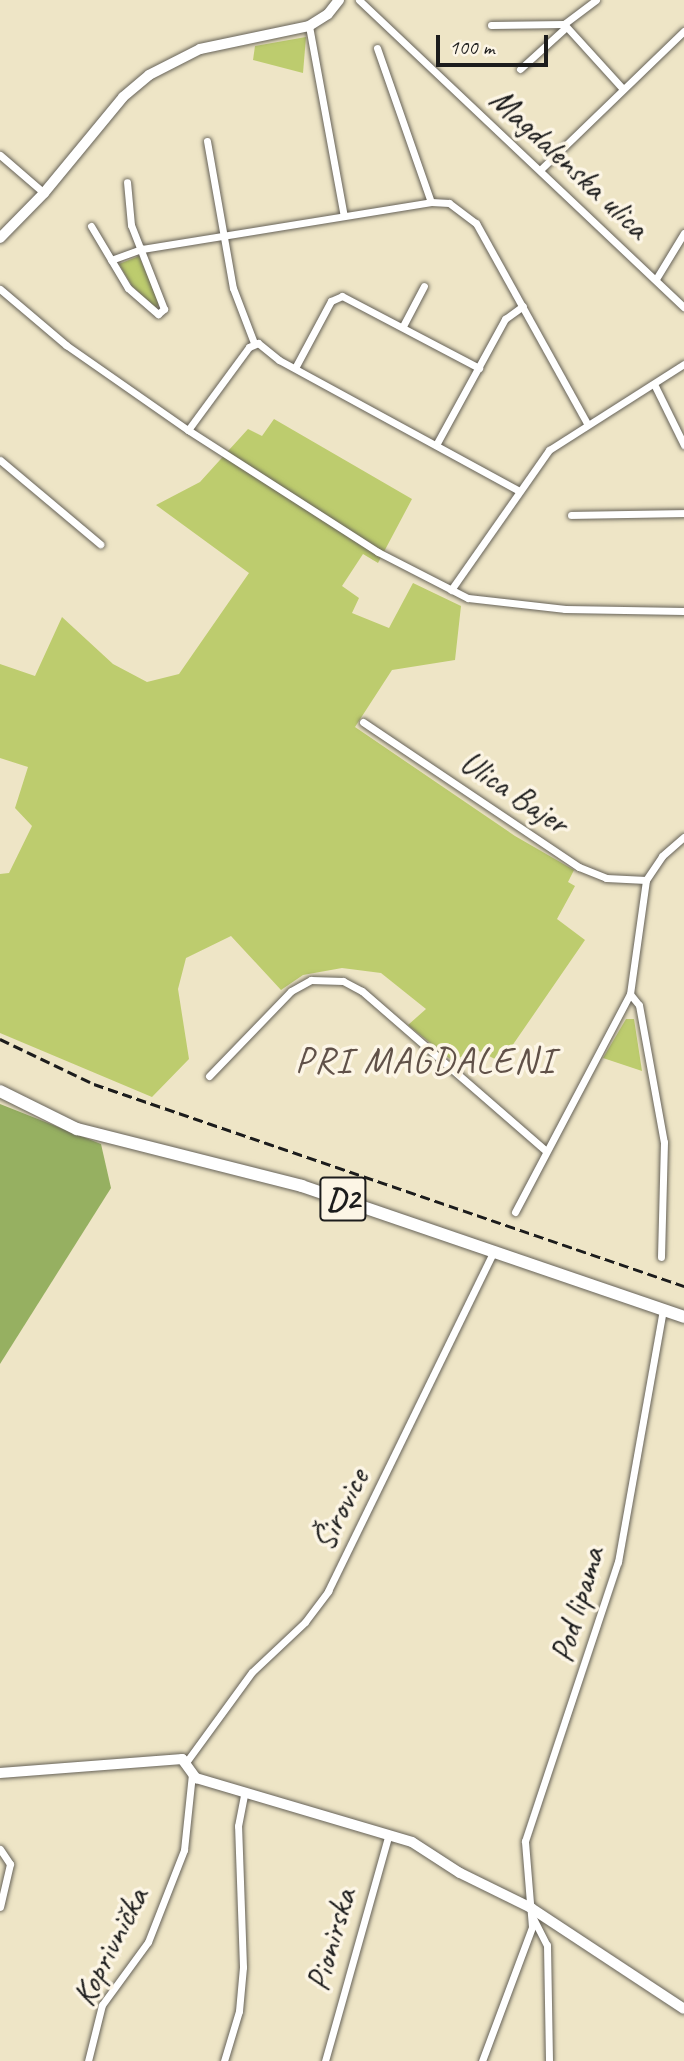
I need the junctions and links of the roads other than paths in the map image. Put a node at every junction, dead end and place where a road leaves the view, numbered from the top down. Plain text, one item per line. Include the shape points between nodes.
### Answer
1 (339, 0) edge
2 (359, 0) edge
3 (596, 0) edge
4 (491, 25) dead end
5 (309, 26) junction
6 (564, 27) junction
7 (684, 31) edge
8 (377, 48) dead end
9 (520, 69) dead end
10 (622, 89) junction
11 (207, 141) dead end
12 (0, 155) edge
13 (540, 170) junction
14 (127, 182) dead end
15 (44, 193) junction
16 (430, 202) junction
17 (344, 216) junction
18 (91, 226) dead end
19 (684, 233) edge
20 (224, 236) junction
21 (0, 238) edge
22 (142, 249) junction
23 (111, 260) junction
24 (656, 279) junction
25 (424, 286) dead end
26 (0, 289) edge
27 (523, 306) junction
28 (684, 307) edge
29 (403, 326) junction
30 (254, 343) junction
31 (684, 364) edge
32 (295, 368) junction
33 (479, 368) junction
34 (654, 384) junction
35 (587, 423) junction
36 (188, 430) junction
37 (436, 445) junction
38 (684, 445) edge
39 (0, 460) edge
40 (519, 491) junction
41 (684, 513) edge
42 (571, 515) dead end
43 (100, 544) dead end
44 (451, 590) junction
45 (684, 611) edge
46 (363, 722) dead end
47 (684, 838) edge
48 (646, 880) junction
49 (630, 994) junction
50 (209, 1076) dead end
51 (0, 1091) edge
52 (545, 1150) junction
53 (515, 1212) dead end
54 (494, 1251) junction
55 (661, 1257) dead end
56 (663, 1310) junction
57 (684, 1317) edge
58 (187, 1760) junction
59 (0, 1773) edge
60 (192, 1774) junction
61 (244, 1795) junction
62 (389, 1834) junction
63 (0, 1849) edge
64 (0, 1907) edge
65 (532, 1912) junction
66 (684, 2009) edge
67 (88, 2061) edge
68 (224, 2061) edge
69 (325, 2061) edge
70 (482, 2061) edge
71 (549, 2061) edge

1 - 5 street
2 - 13 street, Magdalenska ulica
3 - 6 street
4 - 6 street
5 - 15 street via 222,43 164,65 122,97
5 - 17 street
6 - 9 street
6 - 10 street
7 - 10 street
8 - 16 street
10 - 13 street
11 - 20 street
12 - 15 street
13 - 24 street, Magdalenska ulica
14 - 22 street via 131,225
15 - 21 street
16 - 17 street
16 - 27 street via 449,203 470,216
17 - 20 street
18 - 23 street
19 - 24 street
20 - 22 street
20 - 30 street via 237,304
22 - 23 street
22 - 23 street via 163,304 158,314 128,288
24 - 28 street, Magdalenska ulica
25 - 29 street
26 - 36 street via 66,345
27 - 33 street via 505,319
27 - 35 street
29 - 32 street via 338,296
29 - 33 street
30 - 32 street
30 - 36 street
31 - 34 street
32 - 37 street
33 - 37 street
34 - 35 street
34 - 38 street
35 - 40 street via 550,450
36 - 44 street via 378,552
37 - 40 street
39 - 43 street
40 - 44 street
41 - 42 street
44 - 45 street via 468,598 526,607
46 - 48 street, Ulica Bajer via 579,867 606,878
47 - 48 street via 662,856
48 - 49 street
49 - 52 street
49 - 55 street via 639,1005 664,1142
50 - 52 street via 292,991 310,980 343,981 362,991
51 - 54 main road, D2 via 77,1129 261,1174
52 - 53 street
54 - 56 main road, D2
54 - 58 street, Širovice via 328,1591 305,1622 251,1672
56 - 57 main road, D2
56 - 65 street, Pod lipama via 618,1562 525,1841
58 - 59 street
58 - 60 street
60 - 61 street
60 - 67 street, Koprivnička via 184,1850 148,1942 102,2005
61 - 62 street
61 - 68 street via 238,1826 243,1968 239,2011
62 - 65 street
62 - 69 street, Pionirska
63 - 64 street via 10,1864 10,1877
65 - 66 street
65 - 70 street
65 - 71 street via 547,1945

